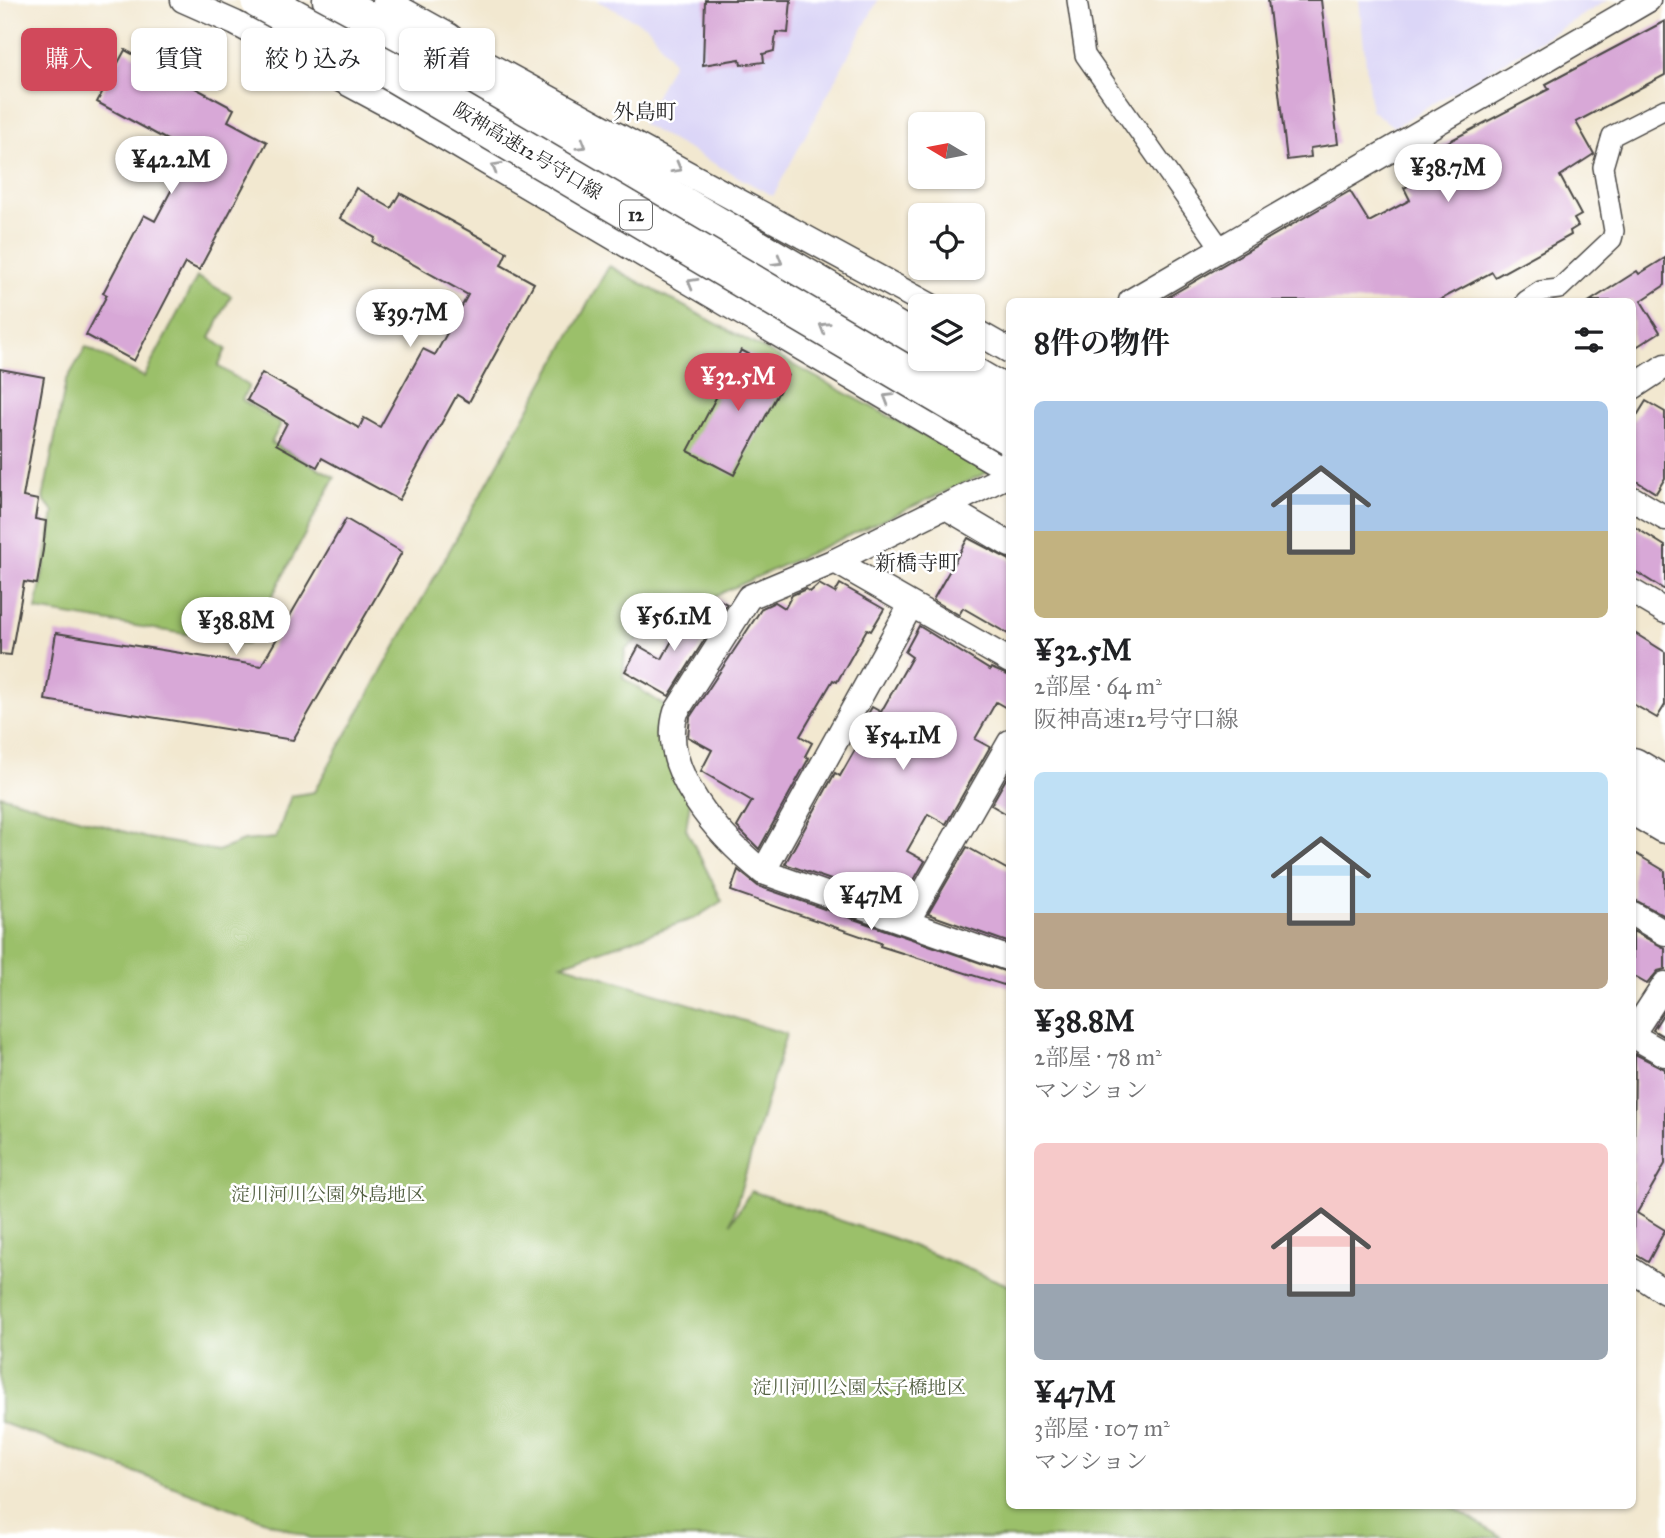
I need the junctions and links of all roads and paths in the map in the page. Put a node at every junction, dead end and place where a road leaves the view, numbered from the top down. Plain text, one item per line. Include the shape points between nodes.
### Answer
1 (183, 0) edge
2 (260, 0) edge
3 (332, 0) edge
4 (385, 0) edge
5 (1077, 0) edge
6 (1648, 0) edge
7 (1665, 109) edge
8 (1220, 247) junction
9 (909, 294) edge
10 (1136, 298) edge
11 (1530, 298) edge
12 (985, 337) edge
13 (908, 338) edge
14 (1006, 349) edge
15 (1665, 366) edge
16 (964, 371) edge
17 (1006, 376) edge
18 (1636, 385) edge
19 (1006, 396) edge
20 (927, 421) junction
21 (1006, 434) edge
22 (1006, 470) edge
23 (1006, 474) edge
24 (1636, 501) edge
25 (944, 506) junction
26 (1665, 518) edge
27 (1006, 543) edge
28 (835, 561) junction
29 (1636, 594) edge
30 (911, 606) junction
31 (1665, 611) edge
32 (1006, 660) edge
33 (1006, 749) edge
34 (1636, 749) edge
35 (1665, 766) edge
36 (1636, 769) edge
37 (1665, 786) edge
38 (1636, 807) edge
39 (1665, 824) edge
40 (1636, 826) edge
41 (1665, 842) edge
42 (763, 872) junction
43 (1636, 916) edge
44 (907, 922) junction
45 (1665, 933) edge
46 (1006, 958) edge
47 (1665, 984) edge
48 (1636, 1029) edge
49 (1636, 1036) edge
50 (1665, 1054) edge
51 (1636, 1273) edge
52 (1663, 1288) edge

20 -> 1 street via 401,112
21 -> 2 highway, 阪神高速12号守口線 / 12, bridge via 391,71
3 -> 13 highway, 阪神高速12号守口線
4 -> 9 street via 448,35 487,64
5 - 8 street via 1085,55
6 - 8 street
7 - 11 street via 1612,136 1604,167 1614,231 1607,247 1559,289 1541,291
8 - 10 street
12 - 14 street
15 - 18 street
16 - 19 highway, bridge
17 - 20 street
20 - 22 street
23 - 25 street
24 - 26 street
25 - 27 street
25 - 28 street
28 - 30 street
28 - 42 street via 749,597 676,712 670,731 672,749 702,809 732,848
29 - 31 street
30 - 32 street
30 - 42 street
33 - 44 street
34 - 35 street
36 - 37 highway
38 - 39 highway
40 - 41 street
42 - 44 street
43 - 45 street
44 - 46 street
47 - 48 street
49 - 50 street
51 - 52 street

